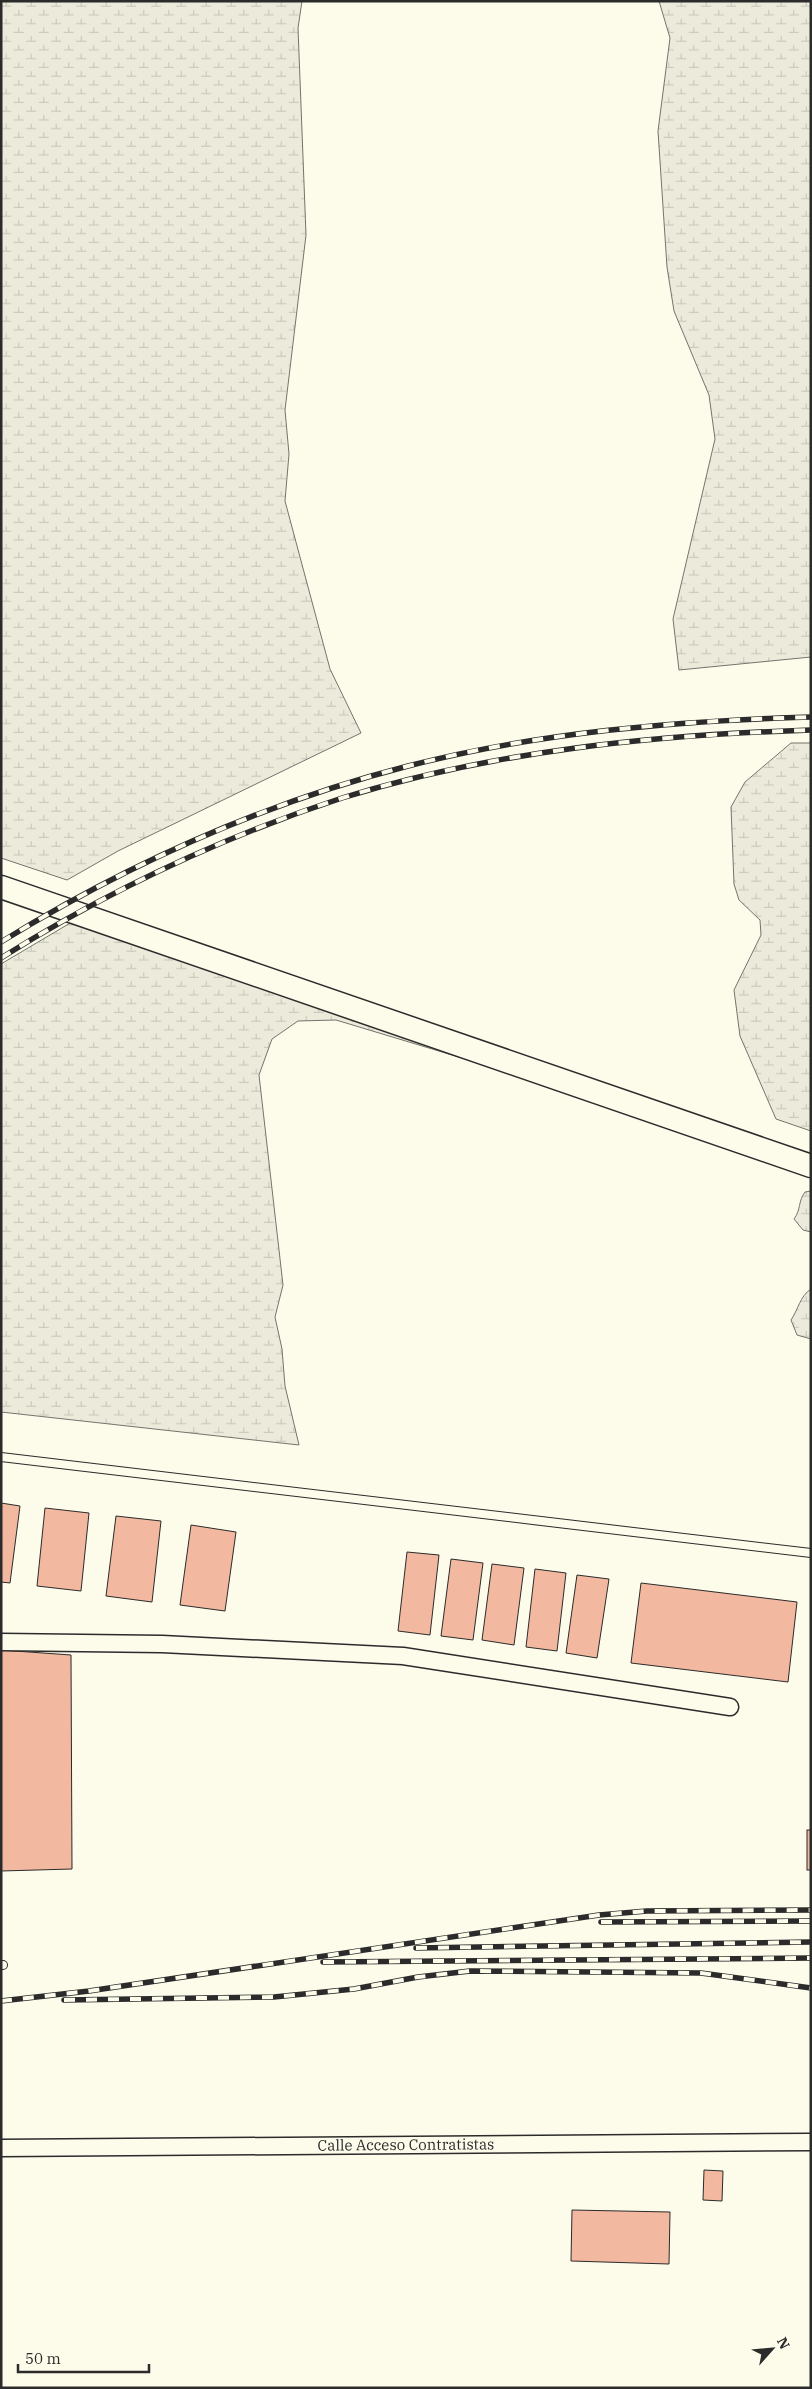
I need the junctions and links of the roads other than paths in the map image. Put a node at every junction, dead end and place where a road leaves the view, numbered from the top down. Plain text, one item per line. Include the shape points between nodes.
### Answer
1 (1, 887) edge
2 (811, 1166) edge
3 (1, 1457) edge
4 (811, 1553) edge
5 (1, 1642) edge
6 (730, 1707) dead end
7 (811, 2142) edge
8 (1, 2148) edge

1 - 2 main road
3 - 4 lane
5 - 6 street via 162,1644 402,1656
7 - 8 street, Calle Acceso Contratistas

